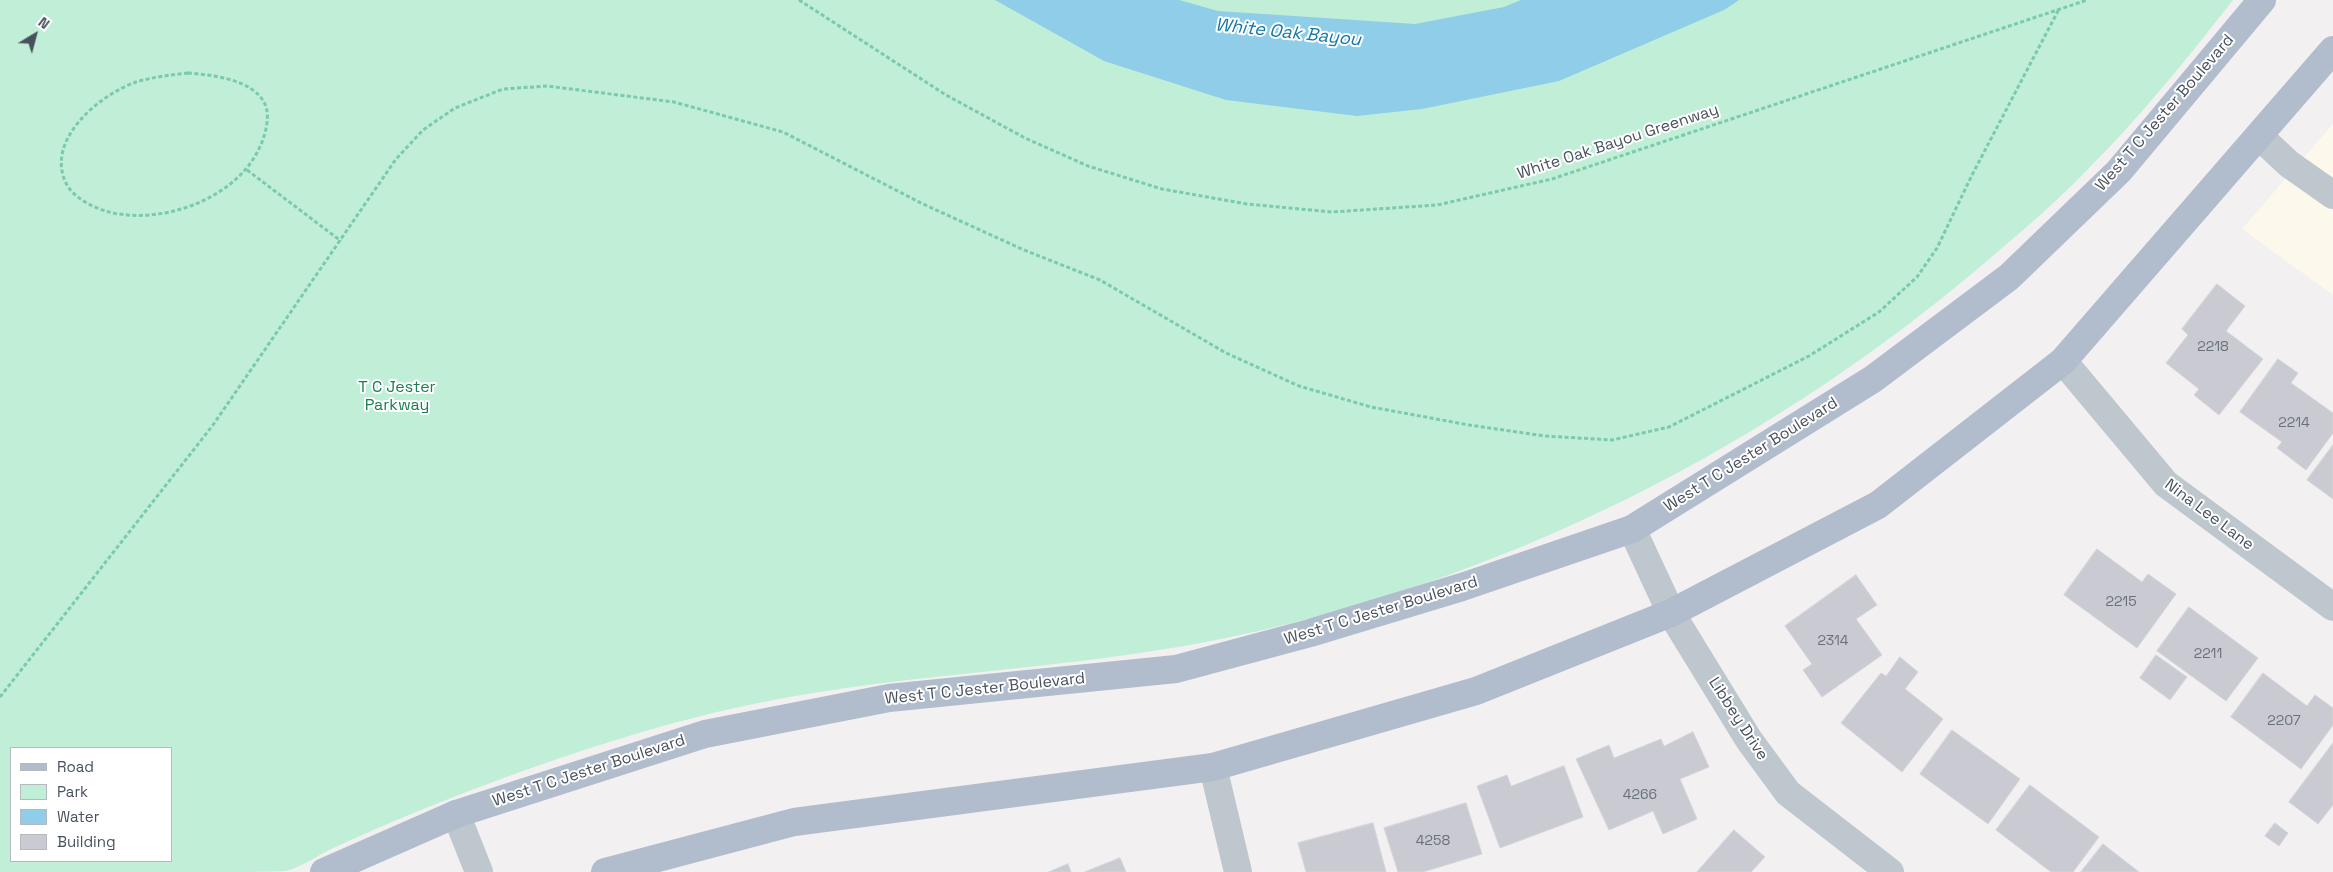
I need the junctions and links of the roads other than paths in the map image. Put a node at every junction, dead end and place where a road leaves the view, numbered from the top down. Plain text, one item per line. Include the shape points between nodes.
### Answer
1 (2262, 0) edge
2 (2333, 50) edge
3 (2258, 136) junction
4 (2333, 195) edge
5 (2063, 361) junction
6 (1632, 529) junction
7 (2333, 607) edge
8 (1671, 613) junction
9 (1212, 767) junction
10 (456, 814) junction
11 (324, 872) edge
12 (479, 872) edge
13 (605, 872) edge
14 (1238, 872) edge
15 (1890, 872) edge

1 - 6 main road, West T C Jester Boulevard via 2119,171 2009,277 1873,379
2 - 3 main road
3 - 4 street via 2289,164
3 - 5 main road
5 - 7 street, Nina Lee Lane via 2166,484
5 - 8 main road via 1878,506
6 - 8 street, Libbey Drive
6 - 10 main road, West T C Jester Boulevard via 1462,588 1176,670 888,698 715,732
8 - 9 main road via 1476,691
8 - 15 street, Libbey Drive via 1749,740 1788,793
9 - 13 main road via 794,822
9 - 14 street
10 - 11 main road, West T C Jester Boulevard
10 - 12 street

